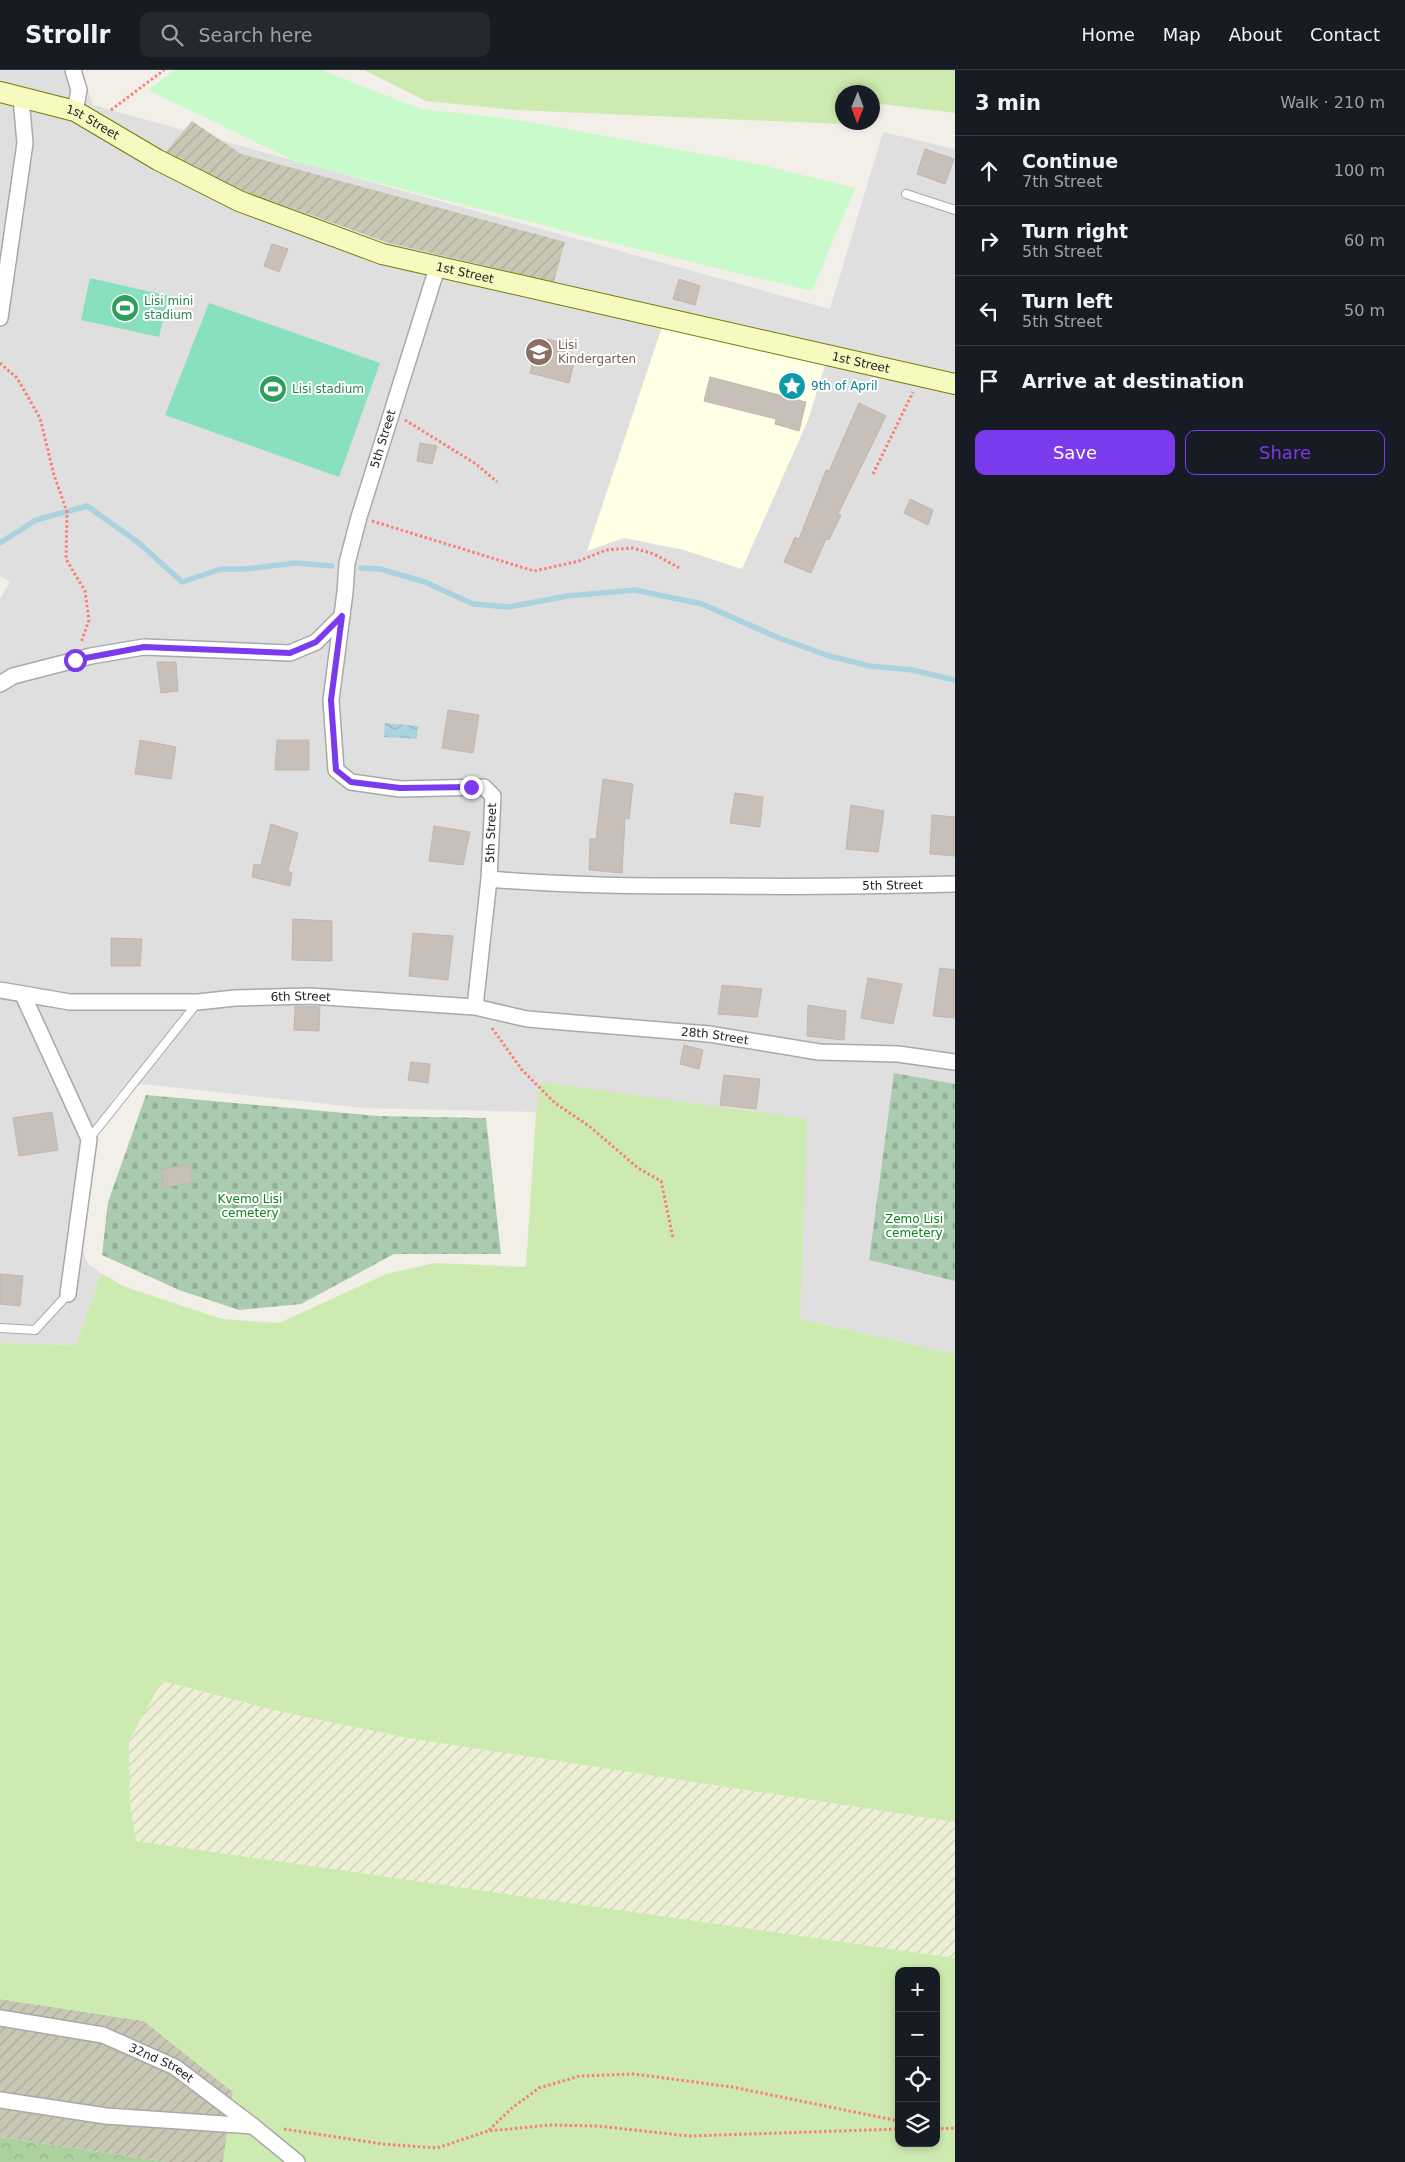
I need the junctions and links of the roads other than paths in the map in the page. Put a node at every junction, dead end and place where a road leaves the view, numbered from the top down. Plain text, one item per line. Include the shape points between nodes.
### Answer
1 (73, 70) edge
2 (0, 92) edge
3 (21, 98) junction
4 (76, 111) junction
5 (906, 194) dead end
6 (955, 210) edge
7 (438, 265) junction
8 (0, 318) edge
9 (955, 384) edge
10 (342, 616) junction
11 (0, 684) edge
12 (489, 879) junction
13 (955, 884) edge
14 (0, 990) edge
15 (23, 995) junction
16 (198, 1002) junction
17 (475, 1006) junction
18 (955, 1062) edge
19 (89, 1139) junction
20 (68, 1294) joint
21 (0, 1328) edge
22 (0, 2018) edge
23 (0, 2100) edge
24 (253, 2126) junction
25 (297, 2162) edge

1 - 4 street via 79,90
2 - 3 main road, 1st Street
3 - 4 main road, 1st Street
3 - 8 street via 25,143
4 - 7 main road, 1st Street via 158,160 239,201 382,254
5 - 6 lane
7 - 9 main road, 1st Street
7 - 10 street, 5th Street via 359,516 347,562
10 - 11 street via 316,642 290,653 144,647 75,660 13,676
10 - 12 street, 5th Street via 331,700 336,770 351,782 400,788 484,787 493,796
12 - 13 street, 5th Street via 639,886
12 - 17 street
14 - 15 street, 6th Street
15 - 16 street, 6th Street via 70,1002
15 - 19 street
16 - 17 street, 6th Street via 310,996
16 - 19 lane
17 - 18 street, 28th Street via 527,1018 709,1034 819,1052 898,1054
19 - 20 street
20 - 21 lane via 35,1330
22 - 24 street, 32nd Street via 104,2035 175,2067
23 - 24 street via 106,2116
24 - 25 street, 32nd Street

